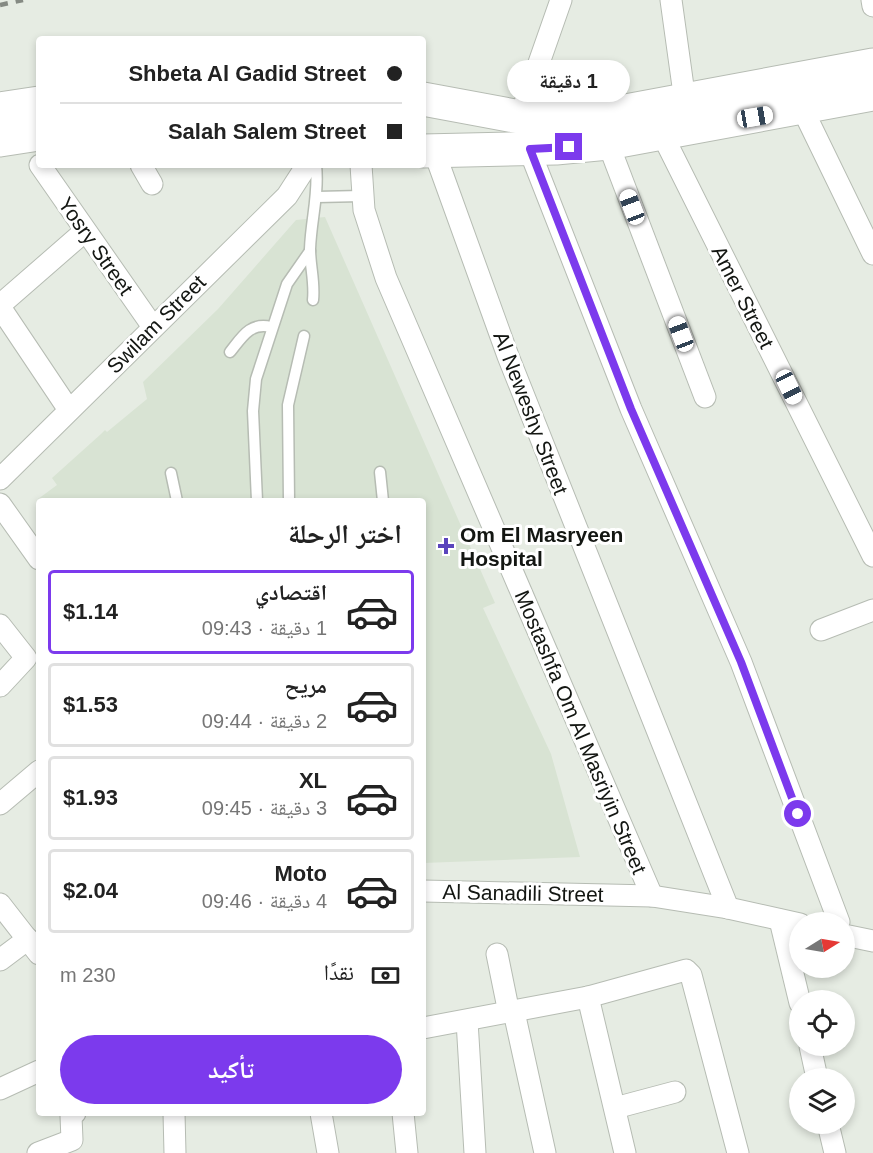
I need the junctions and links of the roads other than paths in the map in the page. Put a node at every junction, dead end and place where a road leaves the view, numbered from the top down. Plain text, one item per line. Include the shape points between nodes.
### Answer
1 (561, 0) edge
2 (671, 0) edge
3 (872, 0) edge
4 (873, 6) edge
5 (872, 89) edge
6 (426, 100) edge
7 (685, 101) junction
8 (36, 103) edge
9 (802, 108) junction
10 (0, 109) edge
11 (520, 117) junction
12 (662, 134) junction
13 (20, 137) edge
14 (608, 143) junction
15 (530, 149) junction
16 (429, 151) edge
17 (36, 160) edge
18 (42, 168) edge
19 (143, 168) edge
20 (305, 168) edge
21 (316, 168) edge
22 (361, 168) edge
23 (152, 184) dead end
24 (361, 196) junction
25 (317, 197) junction
26 (85, 231) junction
27 (310, 250) junction
28 (873, 254) edge
29 (313, 300) dead end
30 (0, 306) edge
31 (153, 327) junction
32 (271, 327) junction
33 (304, 336) dead end
34 (230, 352) dead end
35 (705, 397) dead end
36 (69, 410) junction
37 (380, 472) dead end
38 (171, 473) dead end
39 (0, 479) edge
40 (176, 498) edge
41 (257, 498) edge
42 (289, 498) edge
43 (383, 498) edge
44 (0, 504) edge
45 (36, 555) edge
46 (873, 556) edge
47 (873, 610) edge
48 (0, 625) edge
49 (821, 630) dead end
50 (0, 686) edge
51 (36, 774) edge
52 (0, 804) edge
53 (426, 891) edge
54 (652, 897) junction
55 (0, 904) edge
56 (728, 908) junction
57 (835, 912) edge
58 (789, 922) edge
59 (855, 937) edge
60 (873, 941) edge
61 (33, 947) edge
62 (497, 954) dead end
63 (0, 960) edge
64 (588, 997) junction
65 (511, 1012) junction
66 (467, 1021) junction
67 (426, 1028) edge
68 (36, 1072) edge
69 (2, 1084) edge
70 (675, 1092) dead end
71 (615, 1108) junction
72 (71, 1116) edge
73 (174, 1116) edge
74 (322, 1116) edge
75 (403, 1116) edge
76 (830, 1134) edge
77 (70, 1147) edge
78 (38, 1153) edge
79 (175, 1153) edge
80 (328, 1153) edge
81 (407, 1153) edge
82 (475, 1153) edge
83 (545, 1153) edge
84 (625, 1153) edge
85 (738, 1153) edge
86 (835, 1153) edge

1 - 11 street
2 - 7 street
3 - 4 street
5 - 7 highway
5 - 9 highway
6 - 11 highway
7 - 11 highway via 588,118
8 - 10 highway
9 - 12 highway
9 - 28 street
12 - 14 highway
12 - 46 street, Amer Street
13 - 17 street, Yosry Street
14 - 15 highway
14 - 35 street
15 - 16 highway
15 - 57 street via 631,409 741,662
16 - 56 street, Al Neweshy Street
18 - 26 street, Yosry Street
19 - 23 street
20 - 31 street, Swilam Street via 286,196
21 - 25 lane
22 - 24 street, Mostashfa Om Al Masriyin Street
24 - 25 lane
24 - 54 street, Mostashfa Om Al Masriyin Street via 386,278
25 - 27 lane
26 - 30 street
26 - 31 street, Yosry Street
27 - 29 lane
27 - 32 lane via 287,284
30 - 36 street
31 - 36 street, Swilam Street
32 - 34 lane via 251,328
32 - 41 lane via 254,395
33 - 42 lane via 288,405
36 - 39 street, Swilam Street
37 - 43 lane
38 - 40 lane
44 - 45 street
47 - 49 street
48 - 50 street via 26,658
51 - 52 street
53 - 54 street, Al Sanadili Street
54 - 56 street, Al Sanadili Street
55 - 61 street
56 - 58 street, Al Sanadili Street
59 - 60 street
61 - 63 street
62 - 65 street
64 - 65 street
64 - 71 street
64 - 85 street via 690,972
65 - 66 street
65 - 83 street
66 - 67 street
66 - 82 street
68 - 69 street
70 - 71 street
71 - 84 street
72 - 77 street
73 - 79 street
74 - 80 street
75 - 81 street
76 - 86 street
77 - 78 street

